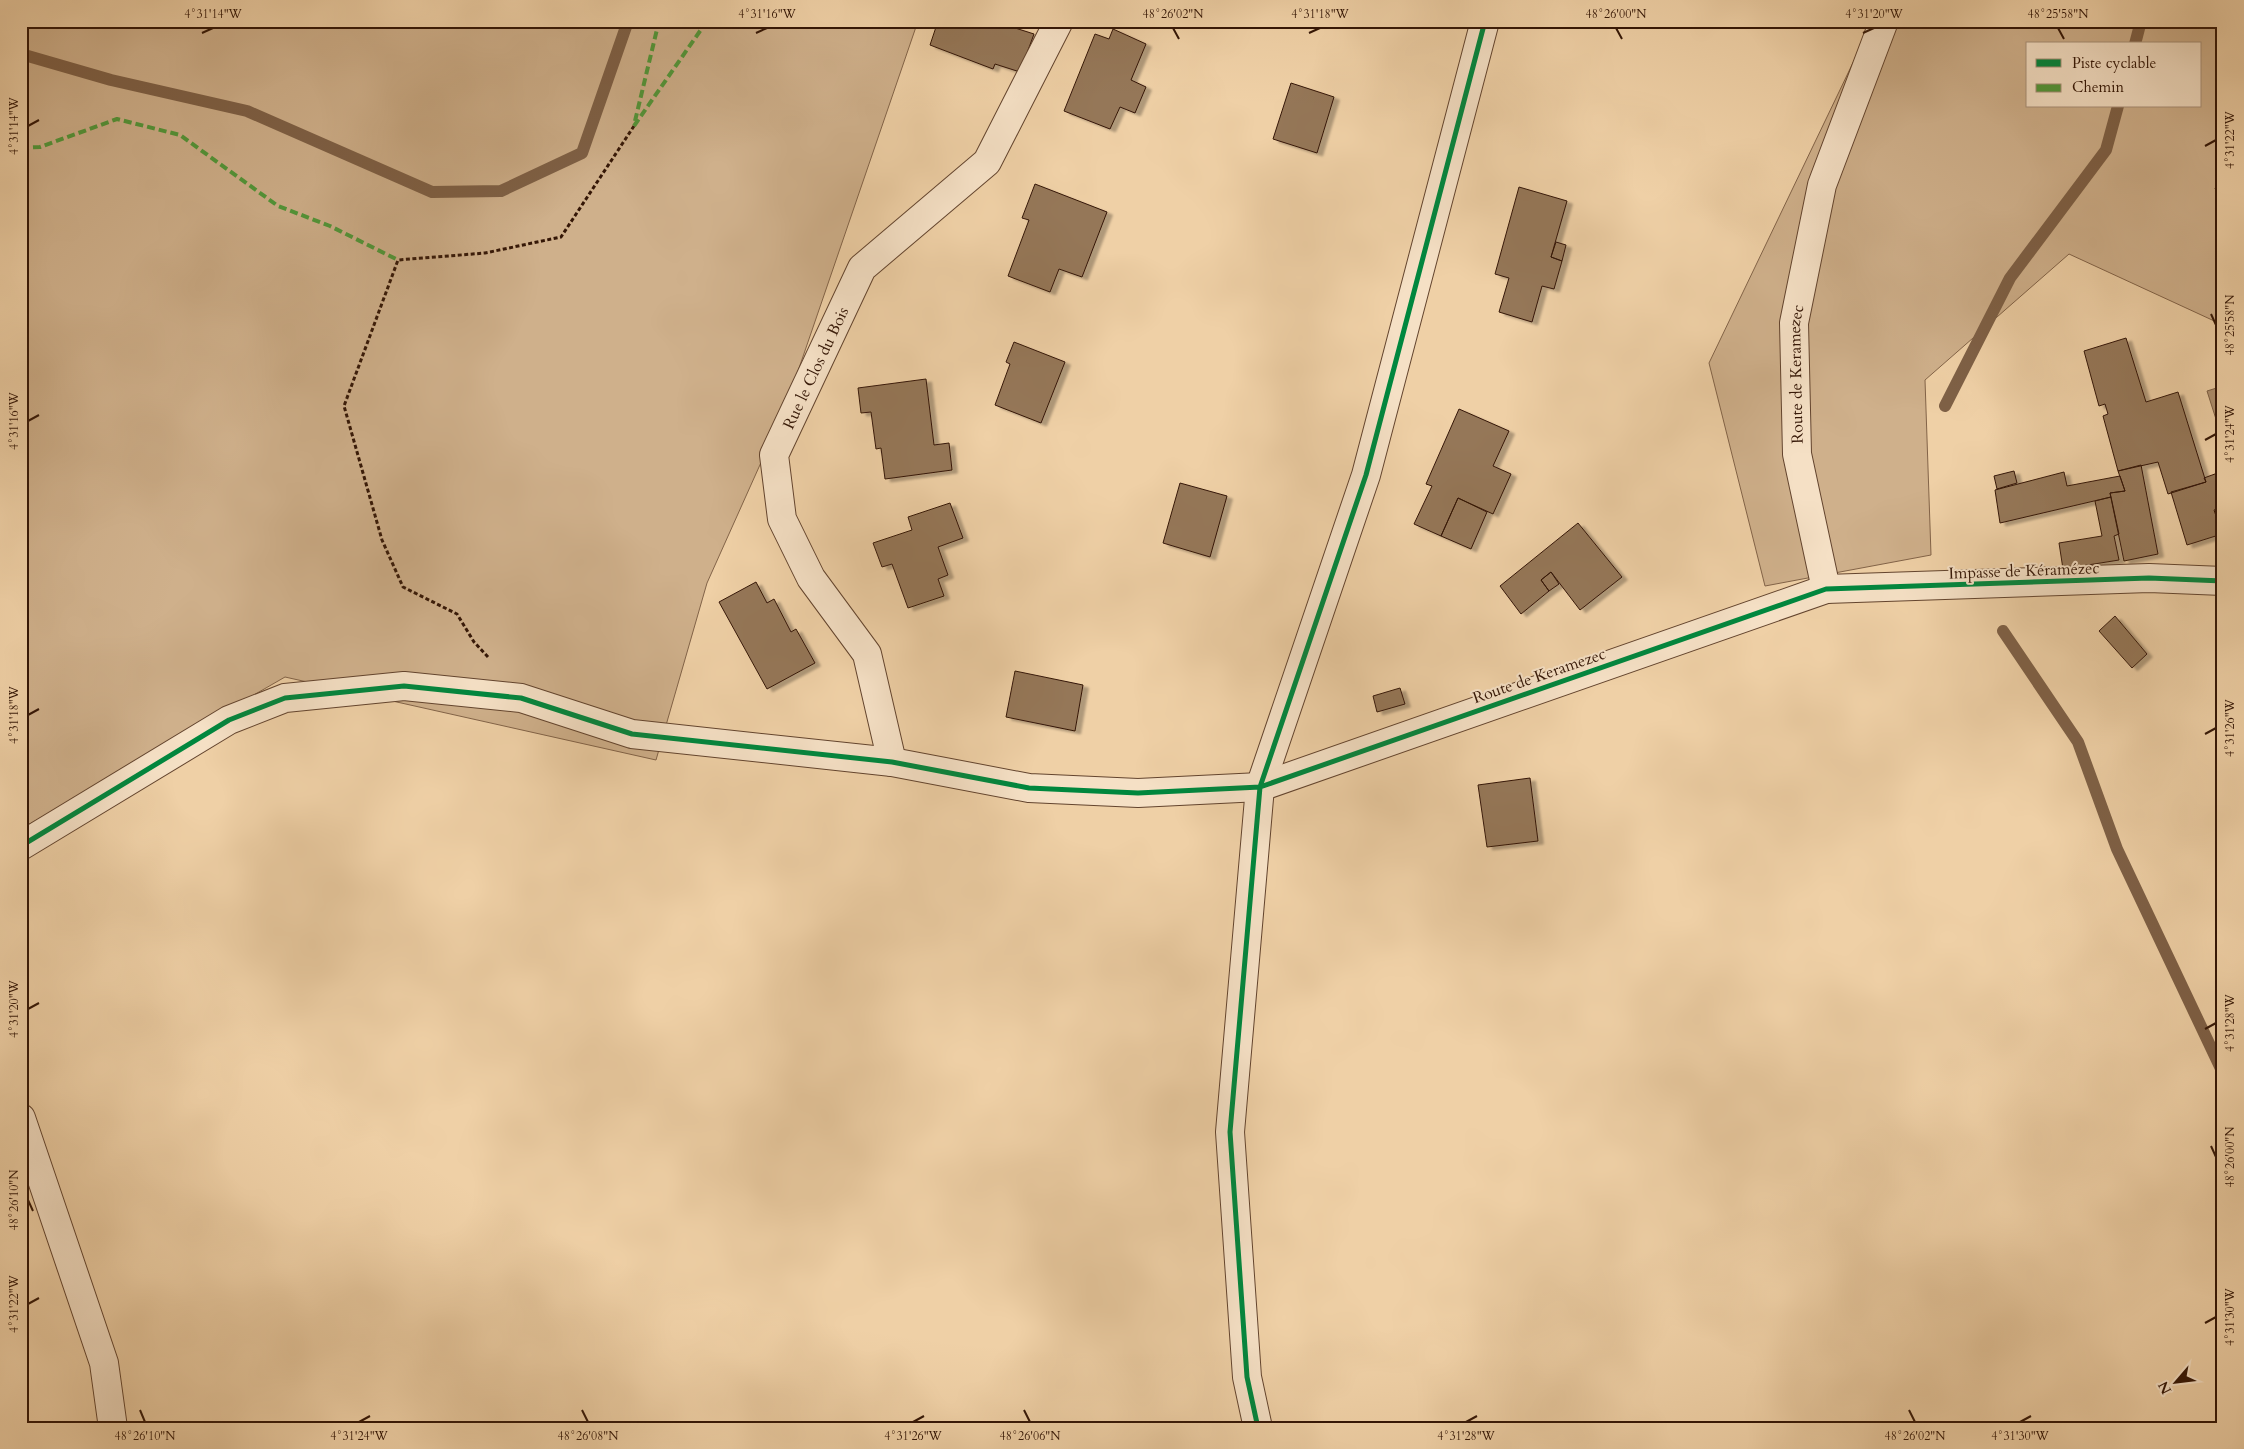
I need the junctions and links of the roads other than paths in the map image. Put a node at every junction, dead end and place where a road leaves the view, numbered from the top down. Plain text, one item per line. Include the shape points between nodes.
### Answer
1 (1059, 21) edge
2 (1484, 21) edge
3 (1884, 21) edge
4 (2223, 581) edge
5 (1826, 589) junction
6 (892, 762) junction
7 (1260, 787) junction
8 (21, 846) edge
9 (21, 1118) edge
10 (113, 1428) edge
11 (1258, 1428) edge

1 - 6 street, Rue le Clos du Bois via 987,162 862,268 774,455 782,520 811,578 867,654
2 - 7 street via 1366,475
3 - 5 street, Route de Keramezec via 1822,185 1794,323 1797,454
4 - 5 street, Impasse de Kéramézec via 2149,578
5 - 7 street, Route de Keramezec
6 - 7 street, Route de Keramezec via 1029,788 1138,793
6 - 8 street, Route de Keramezec via 632,734 521,698 404,686 285,698 229,720
7 - 11 street via 1230,1132 1247,1377
9 - 10 street via 104,1363

